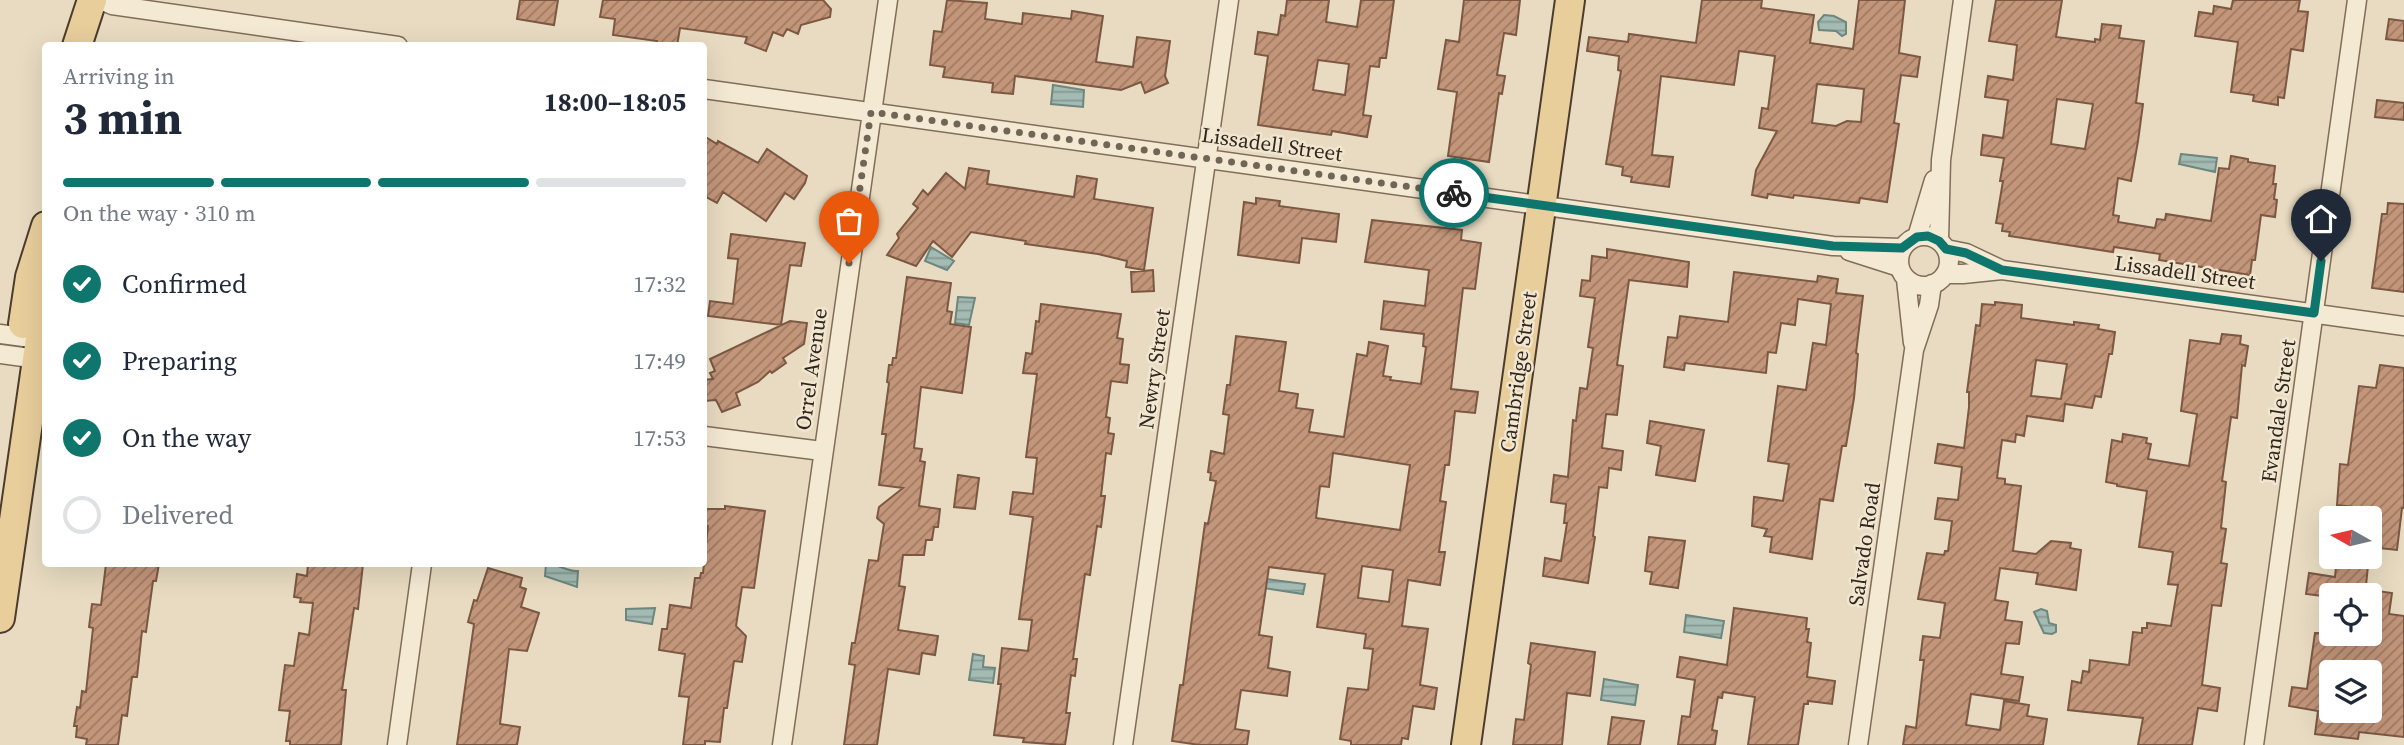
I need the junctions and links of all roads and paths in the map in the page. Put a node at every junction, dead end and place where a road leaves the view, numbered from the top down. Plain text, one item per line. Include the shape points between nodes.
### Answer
1 (92, 0) edge
2 (101, 0) edge
3 (888, 0) edge
4 (1229, 0) edge
5 (1570, 0) edge
6 (1963, 0) edge
7 (2357, 0) edge
8 (78, 42) edge
9 (370, 42) edge
10 (707, 89) edge
11 (871, 112) junction
12 (1208, 158) junction
13 (1941, 160) junction
14 (1541, 204) junction
15 (1917, 237) junction
16 (42, 241) edge
17 (1943, 245) junction
18 (1833, 246) junction
19 (1902, 248) junction
20 (2002, 270) junction
21 (1903, 273) junction
22 (1938, 279) junction
23 (42, 307) edge
24 (2314, 313) junction
25 (2404, 326) edge
26 (26, 347) edge
27 (1914, 350) junction
28 (707, 436) edge
29 (822, 451) junction
30 (0, 486) edge
31 (422, 567) edge
32 (0, 618) edge
33 (397, 745) edge
34 (782, 745) edge
35 (1123, 745) edge
36 (1466, 745) edge
37 (1858, 745) edge
38 (2254, 745) edge

1 - 8 main road
2 - 9 street
3 - 11 street, Orrel Avenue
4 - 12 street, Newry Street
5 - 14 main road, Cambridge Street
6 - 13 street
7 - 24 street, Evandale Street
10 - 11 street, Lissadell Street
11 - 12 street, Lissadell Street
11 - 29 street, Orrel Avenue
12 - 14 street, Lissadell Street
12 - 35 street, Newry Street
13 - 15 street
13 - 17 street
14 - 18 street, Lissadell Street
14 - 36 main road, Cambridge Street
15 - 17 street via 1928,236
15 - 19 street
16 - 26 main road via 30,277
17 - 20 street, Lissadell Street
17 - 22 street via 1948,263
18 - 19 street, Lissadell Street
18 - 21 street, Lissadell Street
19 - 21 street
20 - 22 street, Lissadell Street
20 - 24 street, Lissadell Street
21 - 22 street via 1914,284
21 - 27 street, Salvado Road
22 - 27 street, Salvado Road
23 - 26 main road
24 - 25 street, Lissadell Street
24 - 38 street, Evandale Street
26 - 30 main road
26 - 32 main road
27 - 37 street, Salvado Road
28 - 29 street
29 - 34 street, Orrel Avenue
31 - 33 street

